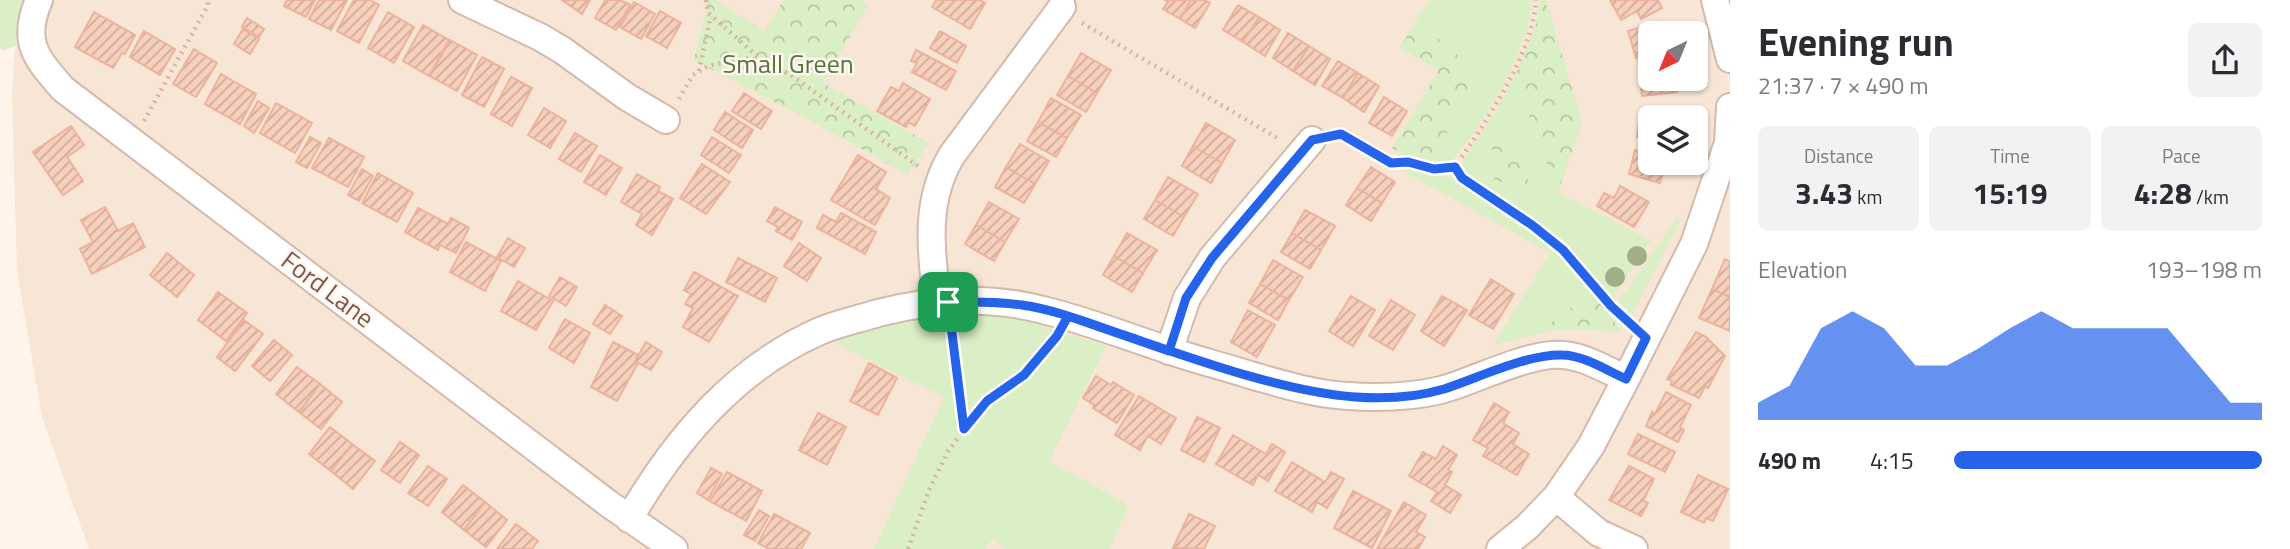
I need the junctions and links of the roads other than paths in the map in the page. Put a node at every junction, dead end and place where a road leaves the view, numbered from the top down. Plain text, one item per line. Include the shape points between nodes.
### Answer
1 (39, 0) edge
2 (462, 0) edge
3 (1716, 0) edge
4 (1062, 7) road end
5 (1730, 59) edge
6 (1730, 107) edge
7 (666, 120) road end
8 (1312, 140) road end
9 (942, 302) junction
10 (1169, 351) junction
11 (1626, 379) junction
12 (1556, 497) junction
13 (629, 519) junction
14 (674, 549) edge
15 (1500, 549) edge
16 (1634, 549) edge

1 - 13 street, Ford Lane via 30,20 35,56 63,89
2 - 7 street via 540,37
3 - 5 street
4 - 9 street via 952,155 939,180 930,226
6 - 11 street via 1728,143 1694,244
8 - 10 street via 1212,258 1186,298
9 - 10 street via 1023,305
9 - 13 street via 895,309 829,328 763,363 695,424
10 - 11 street via 1324,394 1365,397 1441,390 1547,356 1586,360
11 - 12 street via 1591,446
12 - 15 street
12 - 16 street via 1599,533
13 - 14 street, Ford Lane

